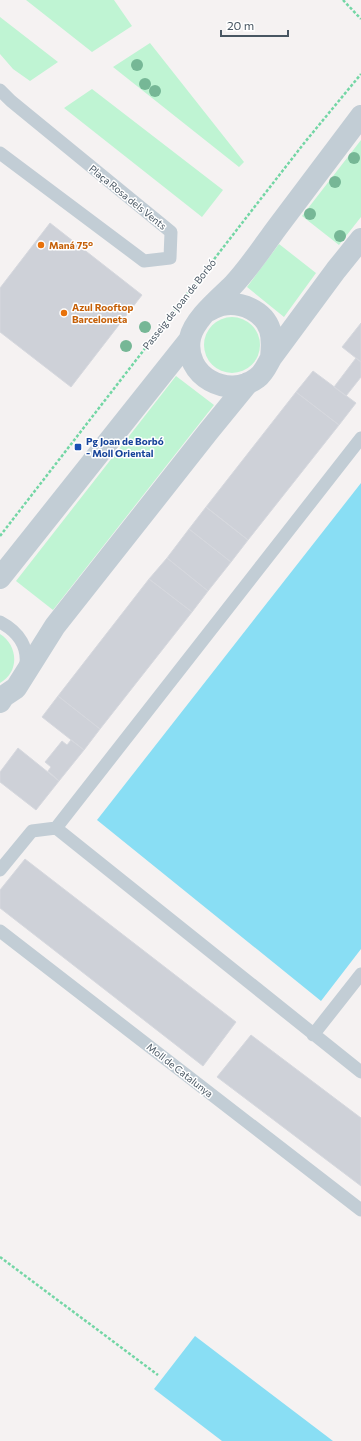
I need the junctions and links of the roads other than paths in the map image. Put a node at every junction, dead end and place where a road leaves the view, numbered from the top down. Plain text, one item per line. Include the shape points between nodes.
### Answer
1 (0, 90) edge
2 (361, 116) edge
3 (0, 153) edge
4 (361, 239) edge
5 (208, 311) junction
6 (190, 339) junction
7 (271, 358) junction
8 (248, 383) junction
9 (361, 438) edge
10 (0, 578) edge
11 (0, 622) edge
12 (24, 676) junction
13 (1, 698) edge
14 (56, 828) junction
15 (0, 870) edge
16 (0, 931) edge
17 (361, 974) edge
18 (313, 1035) junction
19 (361, 1072) edge
20 (361, 1210) edge

1 - 3 lane, Plaça Rosa dels Vents via 171,232 170,258 144,261
2 - 5 street via 242,276
4 - 7 street
5 - 6 street via 199,319
5 - 7 street via 221,305 236,304 250,308 262,317 270,329 273,344
6 - 8 street via 190,352 194,364 212,382 236,387
6 - 10 street
7 - 8 street via 266,369
8 - 12 street via 55,626
9 - 14 lane
11 - 12 lane via 20,637 27,662
12 - 13 street via 16,688
14 - 15 lane via 32,831
14 - 18 lane
16 - 20 lane, Moll de Catalunya
17 - 18 lane
18 - 19 lane

